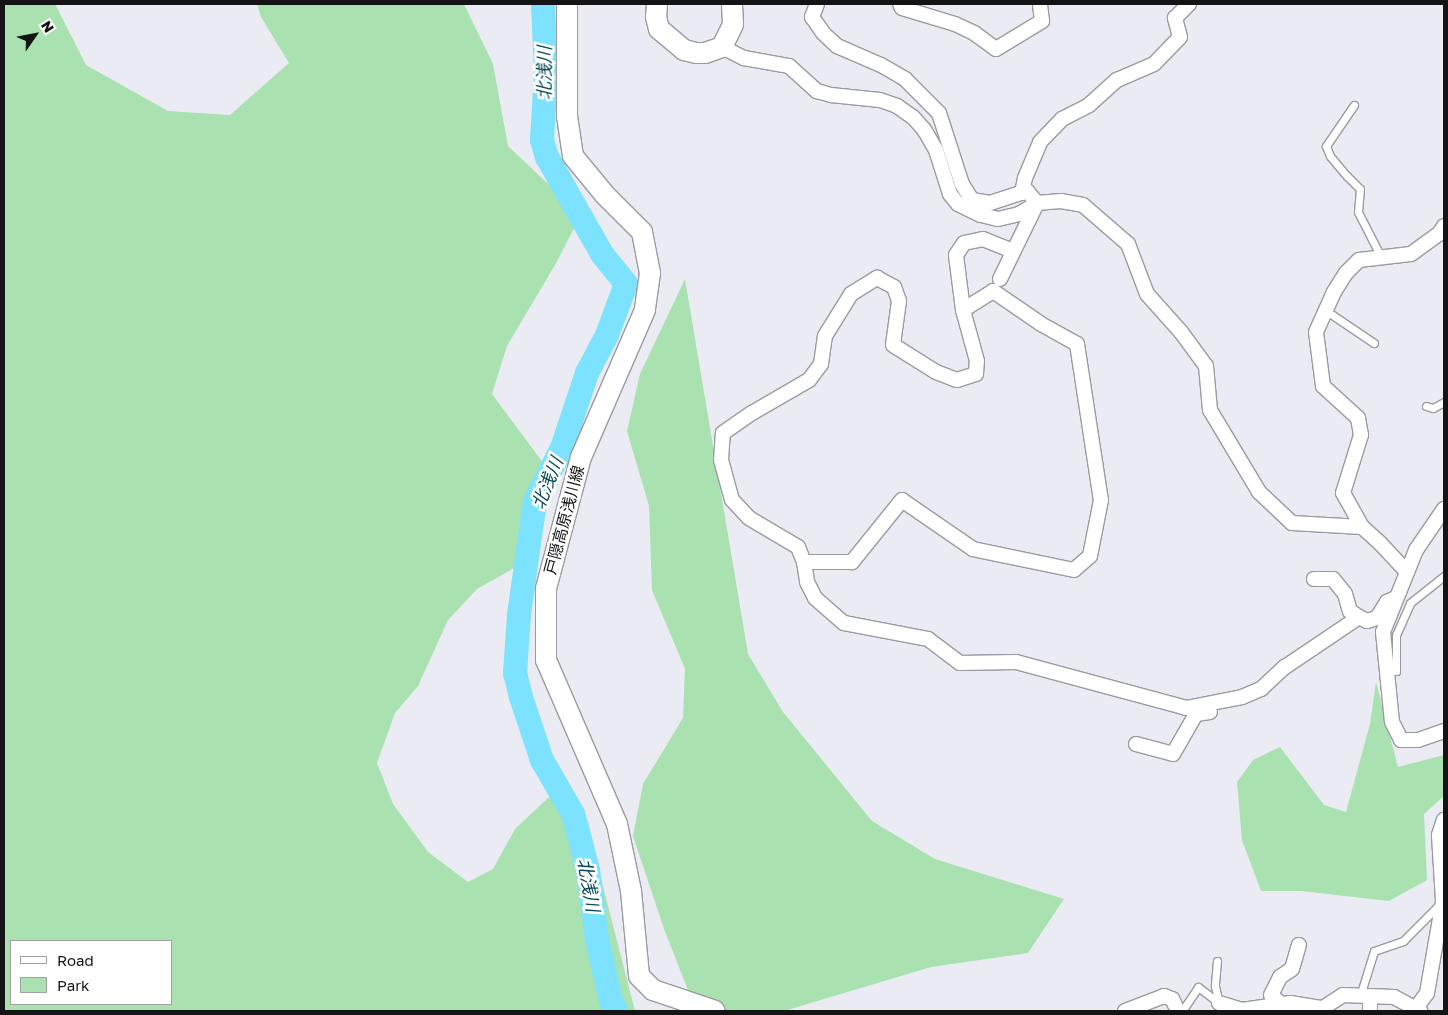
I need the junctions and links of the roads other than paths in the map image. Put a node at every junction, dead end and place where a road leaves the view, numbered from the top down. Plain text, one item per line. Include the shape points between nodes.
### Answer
1 (567, 4) edge
2 (657, 4) edge
3 (732, 4) edge
4 (817, 4) edge
5 (900, 4) edge
6 (1040, 4) edge
7 (1189, 4) edge
8 (722, 47) junction
9 (1354, 105) dead end
10 (1022, 193) junction
11 (1037, 202) junction
12 (1444, 226) edge
13 (1013, 251) junction
14 (1381, 258) junction
15 (1000, 279) dead end
16 (963, 310) junction
17 (1325, 310) junction
18 (1374, 343) dead end
19 (1444, 402) edge
20 (1426, 406) dead end
21 (1444, 509) edge
22 (1362, 527) junction
23 (804, 562) junction
24 (1407, 572) junction
25 (1444, 576) edge
26 (1314, 579) dead end
27 (1396, 598) junction
28 (1359, 617) junction
29 (1387, 671) junction
30 (1248, 694) junction
31 (1444, 732) edge
32 (1136, 744) dead end
33 (1444, 820) edge
34 (1443, 901) edge
35 (1299, 945) dead end
36 (1217, 961) dead end
37 (1365, 996) junction
38 (1219, 1003) junction
39 (1281, 1004) junction
40 (1264, 1009) edge
41 (1417, 1010) edge
42 (715, 1011) edge
43 (1125, 1011) edge
44 (1178, 1011) edge
45 (1182, 1011) edge
46 (1370, 1011) edge

1 - 42 main road, 戸隠高原浅川線 via 567,116 574,156 605,195 642,232 650,273 645,310 581,457 546,589 546,660 617,824 631,891 639,976 654,990
2 - 8 main road via 659,29 684,50 705,53
3 - 8 main road via 733,24
4 - 10 street via 812,17 823,34 838,46 905,79 939,113 962,184 972,200 990,203
5 - 6 street via 902,8 955,24 996,49 1042,21
7 - 10 street via 1176,18 1180,38 1154,64 1118,80 1089,105 1062,119 1040,142
8 - 11 street via 744,58 789,66 817,91 880,100 897,106 925,131 936,150 950,194 958,204 980,215 998,219 1020,214
9 - 14 lane via 1326,146 1346,176 1360,188 1358,212
10 - 11 street via 1027,192
11 - 13 street
11 - 22 street via 1083,205 1128,244 1147,294 1182,332 1206,366 1210,410 1259,492 1292,523
12 - 14 street via 1440,234 1411,254
13 - 15 street
13 - 16 street via 983,239 964,242 956,255
14 - 17 street via 1359,260 1346,273
16 - 23 street via 977,361 976,374 957,380 936,372 893,345 899,301 894,287 876,278 851,294 825,336 821,364 809,380 723,433 721,460 732,500 749,518 798,547
16 - 23 street via 992,291 1077,344 1101,500 1090,556 1074,570 973,549 902,500 852,562
17 - 18 lane
17 - 22 street via 1316,332 1323,386 1358,418 1361,435 1343,493
19 - 20 lane via 1434,408
21 - 24 street via 1416,550
22 - 24 street
23 - 30 street via 807,582 815,598 844,623 928,639 960,663 1016,662 1186,708
24 - 27 street
25 - 29 lane via 1410,603 1396,635 1396,671
26 - 28 street via 1333,579 1345,594 1350,611
27 - 28 street via 1387,602 1377,618 1367,621
27 - 29 street via 1383,632
28 - 30 street via 1285,667 1262,689
29 - 31 street via 1392,722 1401,740 1418,740
30 - 32 street via 1245,706 1196,714 1173,754
33 - 34 street via 1438,835
34 - 37 lane via 1403,940 1374,951
34 - 41 street via 1427,993
35 - 39 street via 1292,969 1280,977 1271,995
36 - 38 lane via 1215,986
37 - 39 street via 1343,996 1323,1008
37 - 41 street via 1394,997
37 - 46 street
38 - 40 street via 1242,1010
38 - 45 lane via 1198,987
39 - 40 street
43 - 44 street via 1164,996 1172,999

